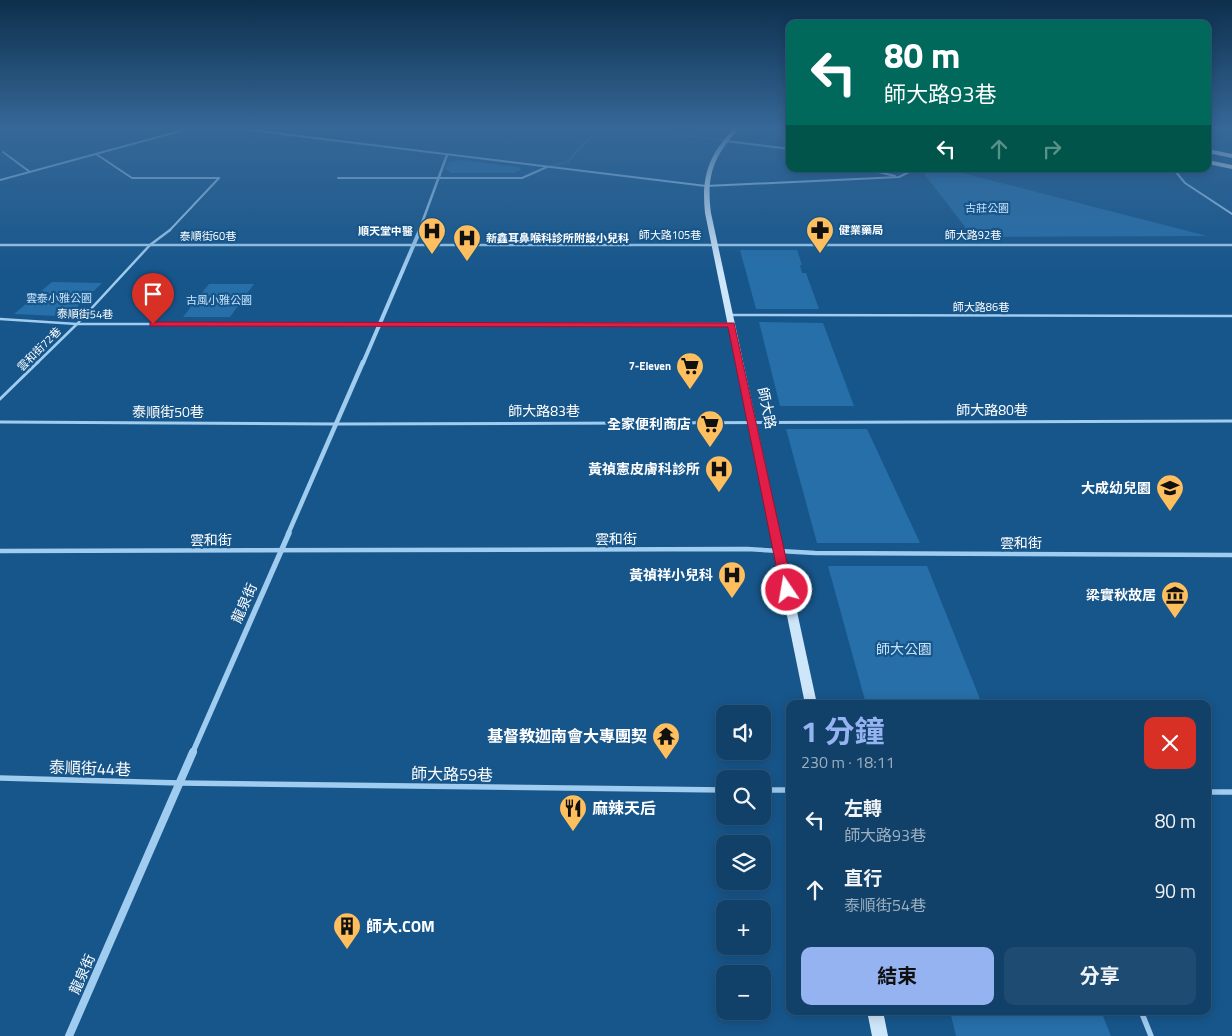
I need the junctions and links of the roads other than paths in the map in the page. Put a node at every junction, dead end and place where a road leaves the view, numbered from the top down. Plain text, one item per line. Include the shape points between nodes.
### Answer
1 (17, 175) edge
2 (128, 175) edge
3 (528, 175) edge
4 (617, 175) edge
5 (709, 175) edge
6 (892, 175) edge
7 (902, 175) edge
8 (1179, 175) edge
9 (899, 177) junction
10 (338, 178) dead end
11 (437, 178) junction
12 (0, 180) edge
13 (706, 186) junction
14 (1232, 214) edge
15 (150, 244) junction
16 (415, 244) junction
17 (715, 244) junction
18 (0, 245) edge
19 (1232, 245) edge
20 (1232, 316) edge
21 (0, 319) edge
22 (730, 320) junction
23 (77, 324) junction
24 (380, 325) junction
25 (0, 399) edge
26 (1232, 421) edge
27 (0, 422) edge
28 (752, 422) junction
29 (336, 424) junction
30 (0, 551) edge
31 (281, 552) junction
32 (779, 552) junction
33 (1232, 556) edge
34 (810, 700) edge
35 (0, 778) edge
36 (180, 783) junction
37 (716, 790) edge
38 (771, 790) edge
39 (786, 790) edge
40 (1211, 792) edge
41 (1232, 792) edge
42 (876, 1015) edge
43 (1143, 1015) edge
44 (69, 1036) edge
45 (880, 1036) edge
46 (1151, 1036) edge

1 - 12 lane
2 - 15 lane, 雲和街72巷 via 132,178 219,178 166,233
3 - 11 lane
4 - 13 lane
5 - 13 street, 師大路
6 - 9 lane
7 - 9 lane
8 - 14 lane via 1185,183
9 - 13 lane
10 - 11 lane
11 - 16 street, 龍泉街
13 - 17 street, 師大路
15 - 16 lane, 泰順街60巷
15 - 18 lane, 泰順街60巷
15 - 23 lane, 雲和街72巷
16 - 17 lane, 師大路105巷
16 - 24 street, 龍泉街
17 - 19 lane, 師大路92巷
17 - 22 street, 師大路
20 - 22 lane, 師大路86巷
21 - 23 lane, 泰順街54巷
22 - 24 lane, 師大路86巷
22 - 28 street, 師大路
23 - 24 lane, 泰順街54巷
23 - 25 lane, 雲和街72巷
24 - 29 street, 龍泉街
26 - 28 lane, 師大路80巷
27 - 29 lane, 泰順街50巷
28 - 29 lane, 師大路83巷
28 - 32 street, 師大路
29 - 31 street, 龍泉街
30 - 31 lane, 雲和街
31 - 32 lane, 雲和街 via 747,549
31 - 36 street, 龍泉街
32 - 33 lane, 雲和街
32 - 34 street, 師大路
35 - 36 lane, 泰順街44巷
36 - 37 lane, 師大路59巷
36 - 44 street, 龍泉街
38 - 39 lane
40 - 41 lane
42 - 45 street
43 - 46 lane

